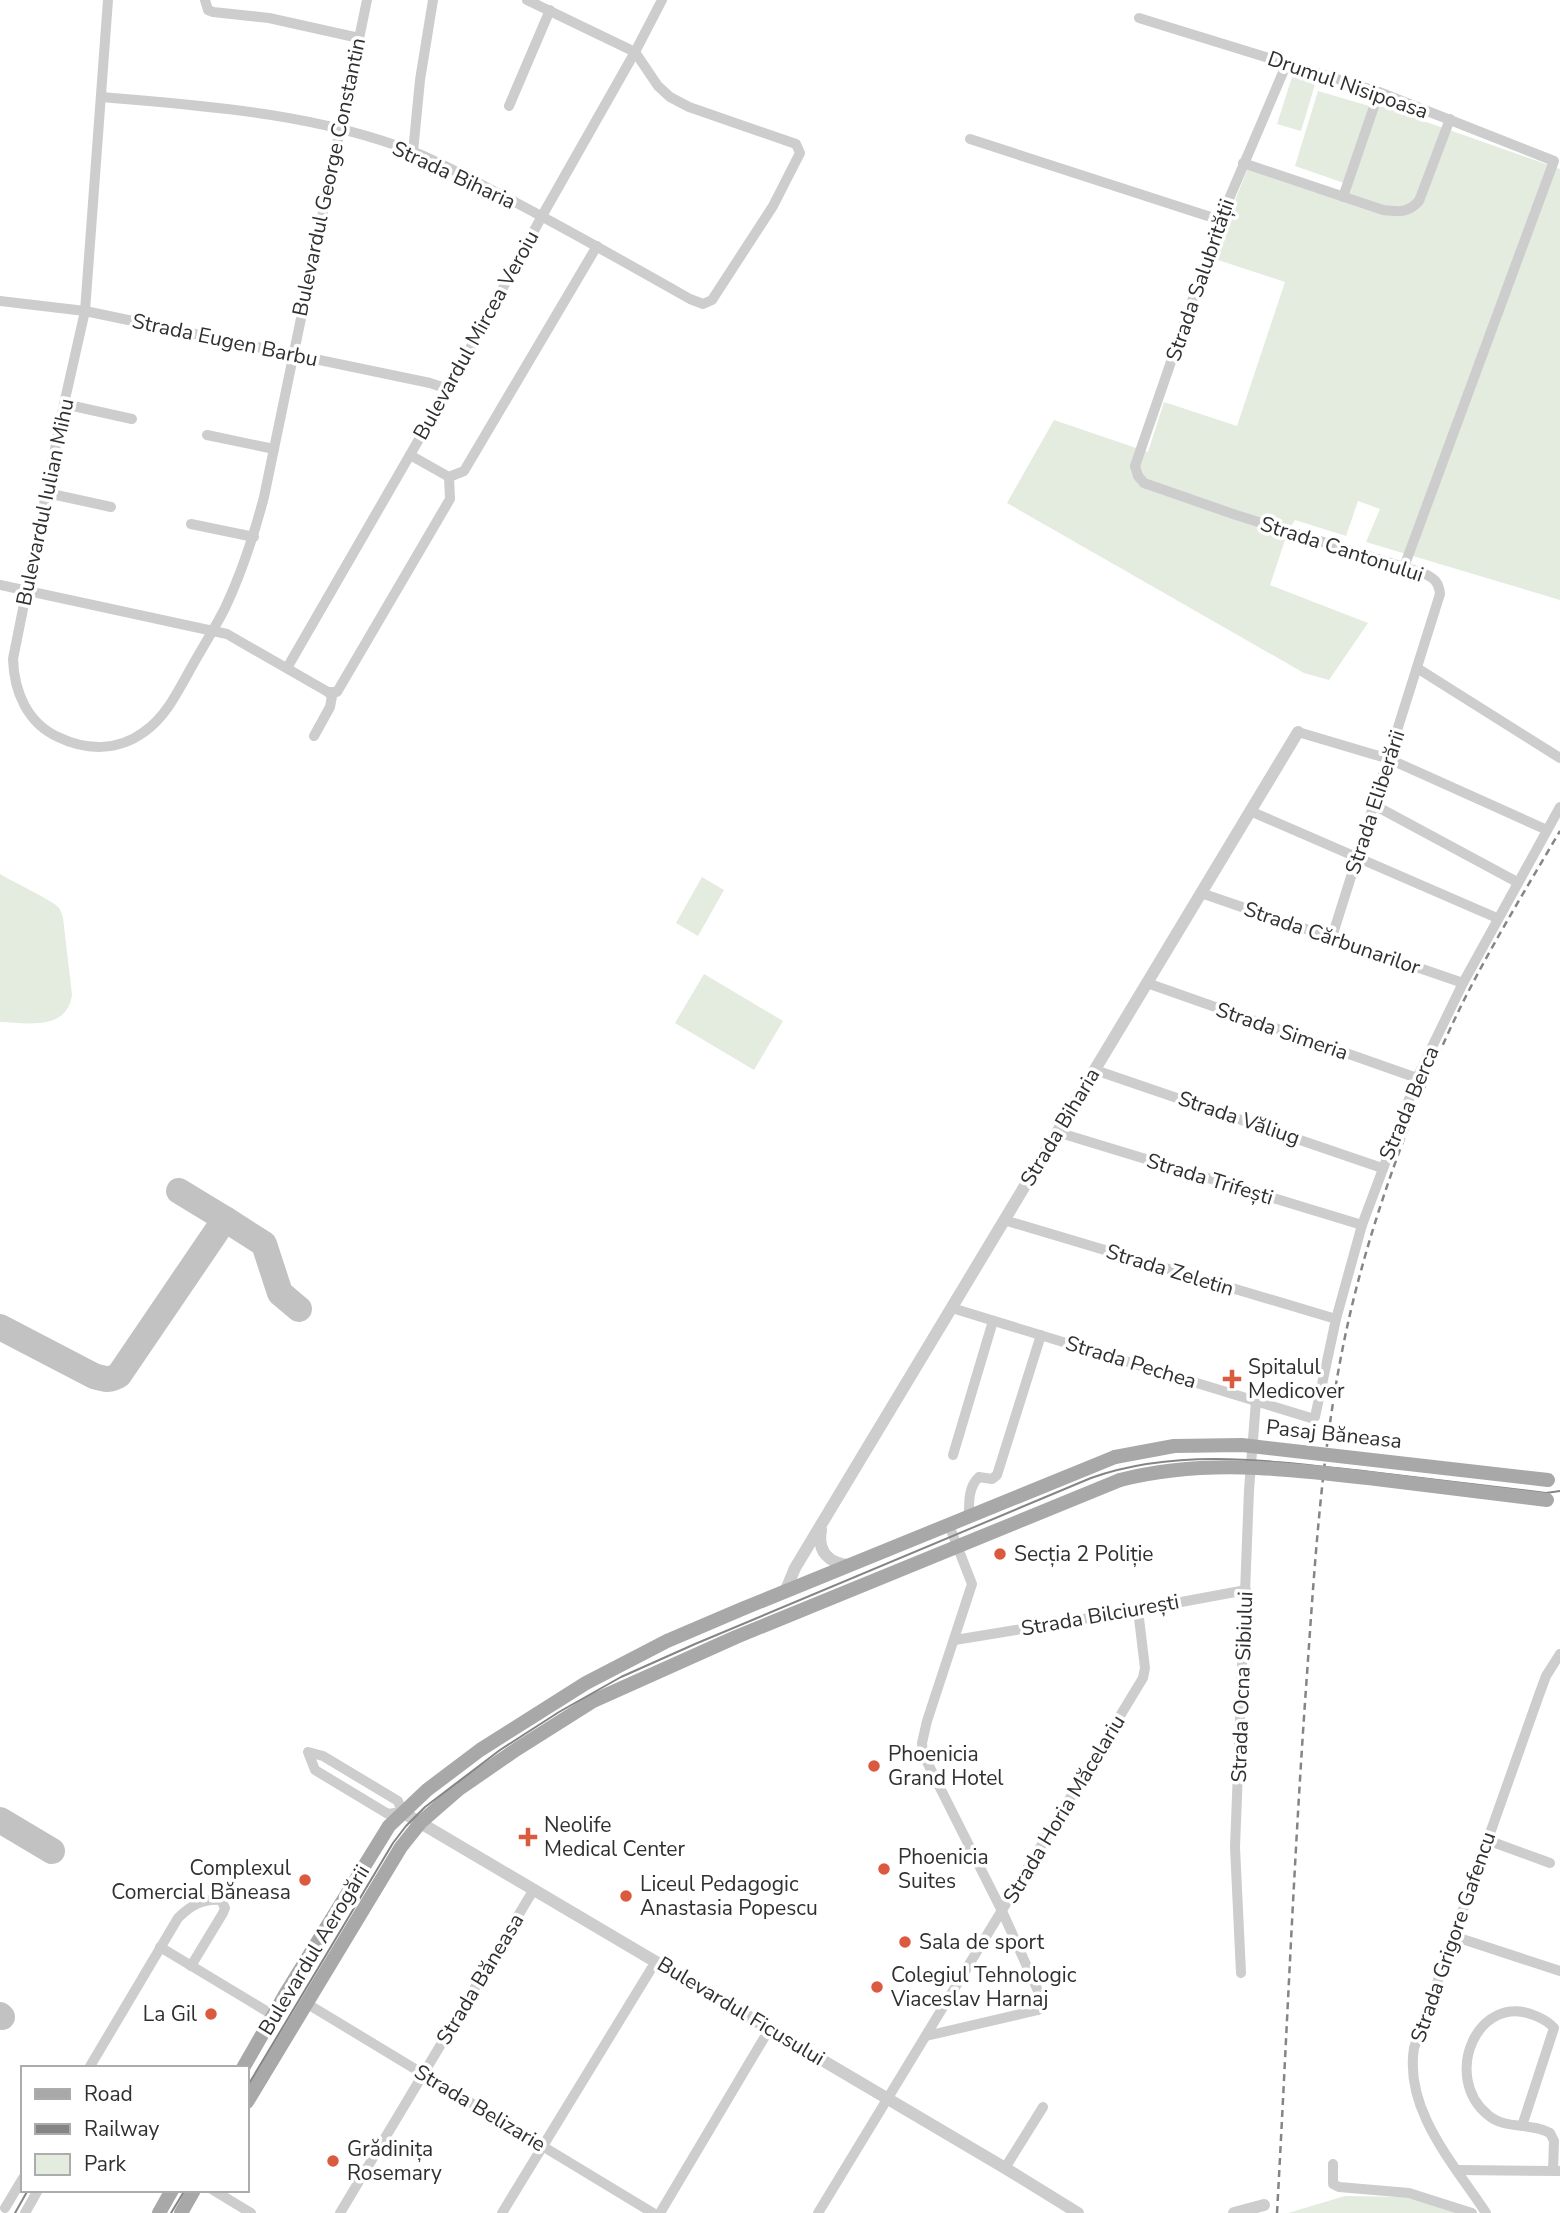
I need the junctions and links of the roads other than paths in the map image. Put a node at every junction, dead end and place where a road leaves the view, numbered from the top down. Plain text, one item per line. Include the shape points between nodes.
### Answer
1 (108, 0) edge
2 (205, 0) edge
3 (367, 0) edge
4 (433, 0) edge
5 (527, 0) edge
6 (662, 0) edge
7 (550, 10) junction
8 (1139, 18) dead end
9 (359, 38) junction
10 (635, 52) junction
11 (1287, 63) junction
12 (1379, 92) junction
13 (101, 97) junction
14 (509, 106) dead end
15 (1450, 119) junction
16 (339, 129) junction
17 (970, 139) dead end
18 (413, 152) junction
19 (1243, 163) junction
20 (1343, 197) junction
21 (542, 216) junction
22 (1220, 220) junction
23 (597, 246) junction
24 (0, 301) edge
25 (85, 311) junction
26 (292, 354) junction
27 (448, 389) junction
28 (64, 404) junction
29 (132, 419) dead end
30 (207, 435) dead end
31 (274, 449) junction
32 (410, 455) junction
33 (449, 477) junction
34 (1160, 489) joint
35 (47, 493) junction
36 (111, 507) dead end
37 (191, 524) dead end
38 (254, 537) junction
39 (1404, 567) junction
40 (0, 585) edge
41 (27, 591) junction
42 (211, 631) junction
43 (287, 668) junction
44 (1417, 668) junction
45 (328, 692) junction
46 (1298, 732) joint
47 (314, 736) dead end
48 (1560, 758) edge
49 (1389, 759) junction
50 (1374, 805) junction
51 (1560, 807) edge
52 (1250, 811) junction
53 (1547, 830) junction
54 (1358, 856) junction
55 (1517, 882) junction
56 (1201, 893) junction
57 (1497, 918) junction
58 (1332, 937) junction
59 (1463, 983) junction
60 (1147, 984) junction
61 (1095, 1070) junction
62 (1417, 1078) junction
63 (1057, 1132) junction
64 (1382, 1168) junction
65 (1004, 1220) junction
66 (1363, 1225) junction
67 (952, 1308) junction
68 (1336, 1320) junction
69 (993, 1321) junction
70 (1041, 1335) junction
71 (1256, 1401) junction
72 (1311, 1418) joint
73 (953, 1455) dead end
74 (1554, 1480) edge
75 (1553, 1499) edge
76 (969, 1517) junction
77 (823, 1522) junction
78 (949, 1525) junction
79 (957, 1546) junction
80 (852, 1565) junction
81 (1246, 1590) junction
82 (785, 1592) junction
83 (1138, 1610) junction
84 (955, 1640) junction
85 (1560, 1654) edge
86 (402, 1812) junction
87 (421, 1822) junction
88 (1487, 1840) junction
89 (1550, 1863) dead end
90 (534, 1889) junction
91 (1002, 1911) junction
92 (1454, 1936) junction
93 (160, 1947) junction
94 (656, 1961) junction
95 (191, 1966) junction
96 (1560, 1971) edge
97 (1241, 1973) dead end
98 (306, 2003) junction
99 (273, 2015) junction
100 (770, 2028) junction
101 (926, 2036) junction
102 (90, 2066) edge
103 (244, 2066) edge
104 (423, 2074) junction
105 (888, 2098) junction
106 (248, 2100) edge
107 (1043, 2107) dead end
108 (1522, 2126) junction
109 (543, 2146) junction
110 (1333, 2164) dead end
111 (1005, 2168) junction
112 (1458, 2170) junction
113 (1557, 2171) edge
114 (21, 2181) edge
115 (37, 2192) edge
116 (171, 2192) edge
117 (193, 2192) edge
118 (216, 2192) edge
119 (1264, 2204) dead end
120 (5, 2208) dead end
121 (24, 2213) edge
122 (159, 2213) edge
123 (181, 2213) edge
124 (251, 2213) edge
125 (340, 2213) edge
126 (502, 2213) edge
127 (653, 2213) edge
128 (660, 2213) edge
129 (818, 2213) edge
130 (1078, 2213) edge
131 (1234, 2213) edge
132 (1472, 2213) edge
133 (1486, 2213) edge

1 - 13 street, Bulevardul Iulian Mihu
2 - 9 street via 213,12 269,18
3 - 9 street, Bulevardul George Constantin
4 - 18 street
5 - 7 street
6 - 10 street, Bulevardul Mircea Veroiu
7 - 10 street
7 - 14 street
8 - 11 street, Drumul Nisipoasa
9 - 16 street, Bulevardul George Constantin
10 - 21 street, Bulevardul Mircea Veroiu
10 - 23 street, Strada Biharia via 670,97 796,144 800,153 718,295 703,304
11 - 12 street, Drumul Nisipoasa
11 - 19 street, Strada Salubrității
12 - 15 street, Drumul Nisipoasa
12 - 20 street
13 - 16 street, Strada Biharia via 215,107
13 - 25 street, Bulevardul Iulian Mihu
15 - 20 street via 1419,201 1410,210 1383,210
15 - 39 street, Drumul Nisipoasa via 1554,161
16 - 18 street, Strada Biharia
16 - 26 street, Bulevardul George Constantin
17 - 22 street
18 - 21 street, Strada Biharia
19 - 20 street
19 - 22 street, Strada Salubrității
21 - 23 street, Strada Biharia
21 - 27 street, Bulevardul Mircea Veroiu
22 - 34 street, Strada Salubrității via 1135,466 1144,483
23 - 33 street via 464,471
24 - 25 street, Strada Eugen Barbu
25 - 26 street, Strada Eugen Barbu
25 - 28 street, Bulevardul Iulian Mihu
26 - 27 street, Strada Eugen Barbu
26 - 31 street, Bulevardul Iulian Mihu
27 - 32 street, Bulevardul Mircea Veroiu
28 - 29 street
28 - 35 street, Bulevardul Iulian Mihu
30 - 31 street
31 - 38 street, Bulevardul Iulian Mihu
32 - 33 street
32 - 43 street, Bulevardul Mircea Veroiu
33 - 45 street via 450,499 337,692
34 - 39 street, Strada Cantonului
35 - 36 street
35 - 41 street, Bulevardul Iulian Mihu
37 - 38 street
38 - 42 street, Bulevardul Iulian Mihu
39 - 44 street, Strada Cantonului via 1439,584 1440,594
40 - 41 street
41 - 42 street
41 - 42 street, Bulevardul Iulian Mihu via 13,659 19,698 41,726 81,747 125,742 160,719
42 - 43 street via 227,634
43 - 45 street
44 - 48 street
44 - 49 street, Strada Eliberării
45 - 47 street via 332,701
46 - 49 street
46 - 52 street, Strada Biharia
49 - 50 street, Strada Eliberării
49 - 53 street
50 - 54 street, Strada Eliberării
50 - 55 street
51 - 53 street, Strada Berca
52 - 54 street
52 - 56 street, Strada Biharia
53 - 55 street, Strada Berca
54 - 57 street
54 - 58 street, Strada Eliberării
55 - 57 street, Strada Berca
56 - 58 street, Strada Cărbunarilor
56 - 60 street, Strada Biharia
57 - 59 street, Strada Berca
58 - 59 street, Strada Cărbunarilor
59 - 62 street, Strada Berca
60 - 61 street, Strada Biharia
60 - 62 street, Strada Simeria
61 - 63 street, Strada Biharia
61 - 64 street, Strada Văliug
62 - 64 street, Strada Berca
63 - 65 street, Strada Biharia
63 - 66 street, Strada Trifești
64 - 66 street, Strada Berca
65 - 67 street, Strada Biharia
65 - 68 street, Strada Zeletin
66 - 68 street, Strada Berca
67 - 69 street, Strada Pechea
67 - 77 street, Strada Biharia
68 - 72 street, Strada Berca via 1317,1412
69 - 70 street, Strada Pechea
69 - 73 street
70 - 71 street, Strada Pechea
70 - 76 street via 997,1475 974,1482
71 - 72 street, Strada Pechea
71 - 81 street, Strada Ocna Sibiului
74 - 76 main road, Pasaj Băneasa, bridge via 1234,1445 1174,1446 1115,1457
75 - 79 main road, Pasaj Băneasa, bridge via 1343,1475 1241,1467 1173,1469 1119,1479
76 - 78 main road, Pasaj Băneasa
77 - 80 street via 822,1551 835,1563
77 - 82 street, Strada Biharia
78 - 79 street
78 - 80 main road, Pasaj Băneasa
79 - 84 street via 972,1584
79 - 87 main road, Bulevardul Aerogării via 593,1701 484,1771
80 - 82 main road, Pasaj Băneasa
81 - 83 street, Strada Bilciurești
81 - 97 street, Strada Ocna Sibiului via 1235,1847
82 - 86 main road, Bulevardul Aerogării via 667,1642 586,1683 470,1758
83 - 84 street, Strada Bilciurești
83 - 91 street, Strada Horia Măcelariu via 1143,1678
84 - 91 street via 927,1721 923,1754
85 - 88 street, Strada Grigore Gafencu via 1546,1676
86 - 86 street, Bulevardul Ficusului via 398,1801 323,1756 308,1752 315,1770 388,1814
86 - 87 street, Bulevardul Ficusului
86 - 99 main road, Bulevardul Aerogării via 382,1836
87 - 90 street, Bulevardul Ficusului
87 - 98 main road, Bulevardul Aerogării
88 - 89 street
88 - 92 street, Strada Grigore Gafencu
90 - 94 street, Bulevardul Ficusului
90 - 104 street, Strada Băneasa
91 - 101 street, Strada Horia Măcelariu
91 - 101 street via 1041,2007
92 - 96 street
92 - 112 street, Strada Grigore Gafencu via 1411,2063 1417,2100
93 - 95 street
93 - 95 street via 187,1910 207,1900 220,1900 223,1913
93 - 102 street
94 - 100 street, Bulevardul Ficusului
94 - 109 street
95 - 99 street
98 - 104 street, Strada Belizarie
98 - 106 main road, Bulevardul Aerogării
99 - 103 main road, Bulevardul Aerogării
100 - 105 street, Bulevardul Ficusului
100 - 128 street
101 - 105 street, Strada Horia Măcelariu
104 - 109 street, Strada Belizarie
104 - 125 street, Strada Băneasa
105 - 111 street, Bulevardul Ficusului
105 - 129 street, Strada Horia Măcelariu
107 - 111 street
108 - 108 street via 1503,2123 1480,2109 1465,2069 1470,2044 1478,2033 1497,2016 1518,2012 1538,2016 1553,2028
108 - 113 street via 1550,2133
109 - 126 street
109 - 127 street, Strada Belizarie
110 - 132 street via 1333,2184 1339,2187 1409,2193
111 - 130 street, Bulevardul Ficusului
112 - 113 street
112 - 133 street, Strada Grigore Gafencu
114 - 120 street
115 - 121 street
116 - 122 main road
117 - 123 main road
118 - 124 street
119 - 131 street

